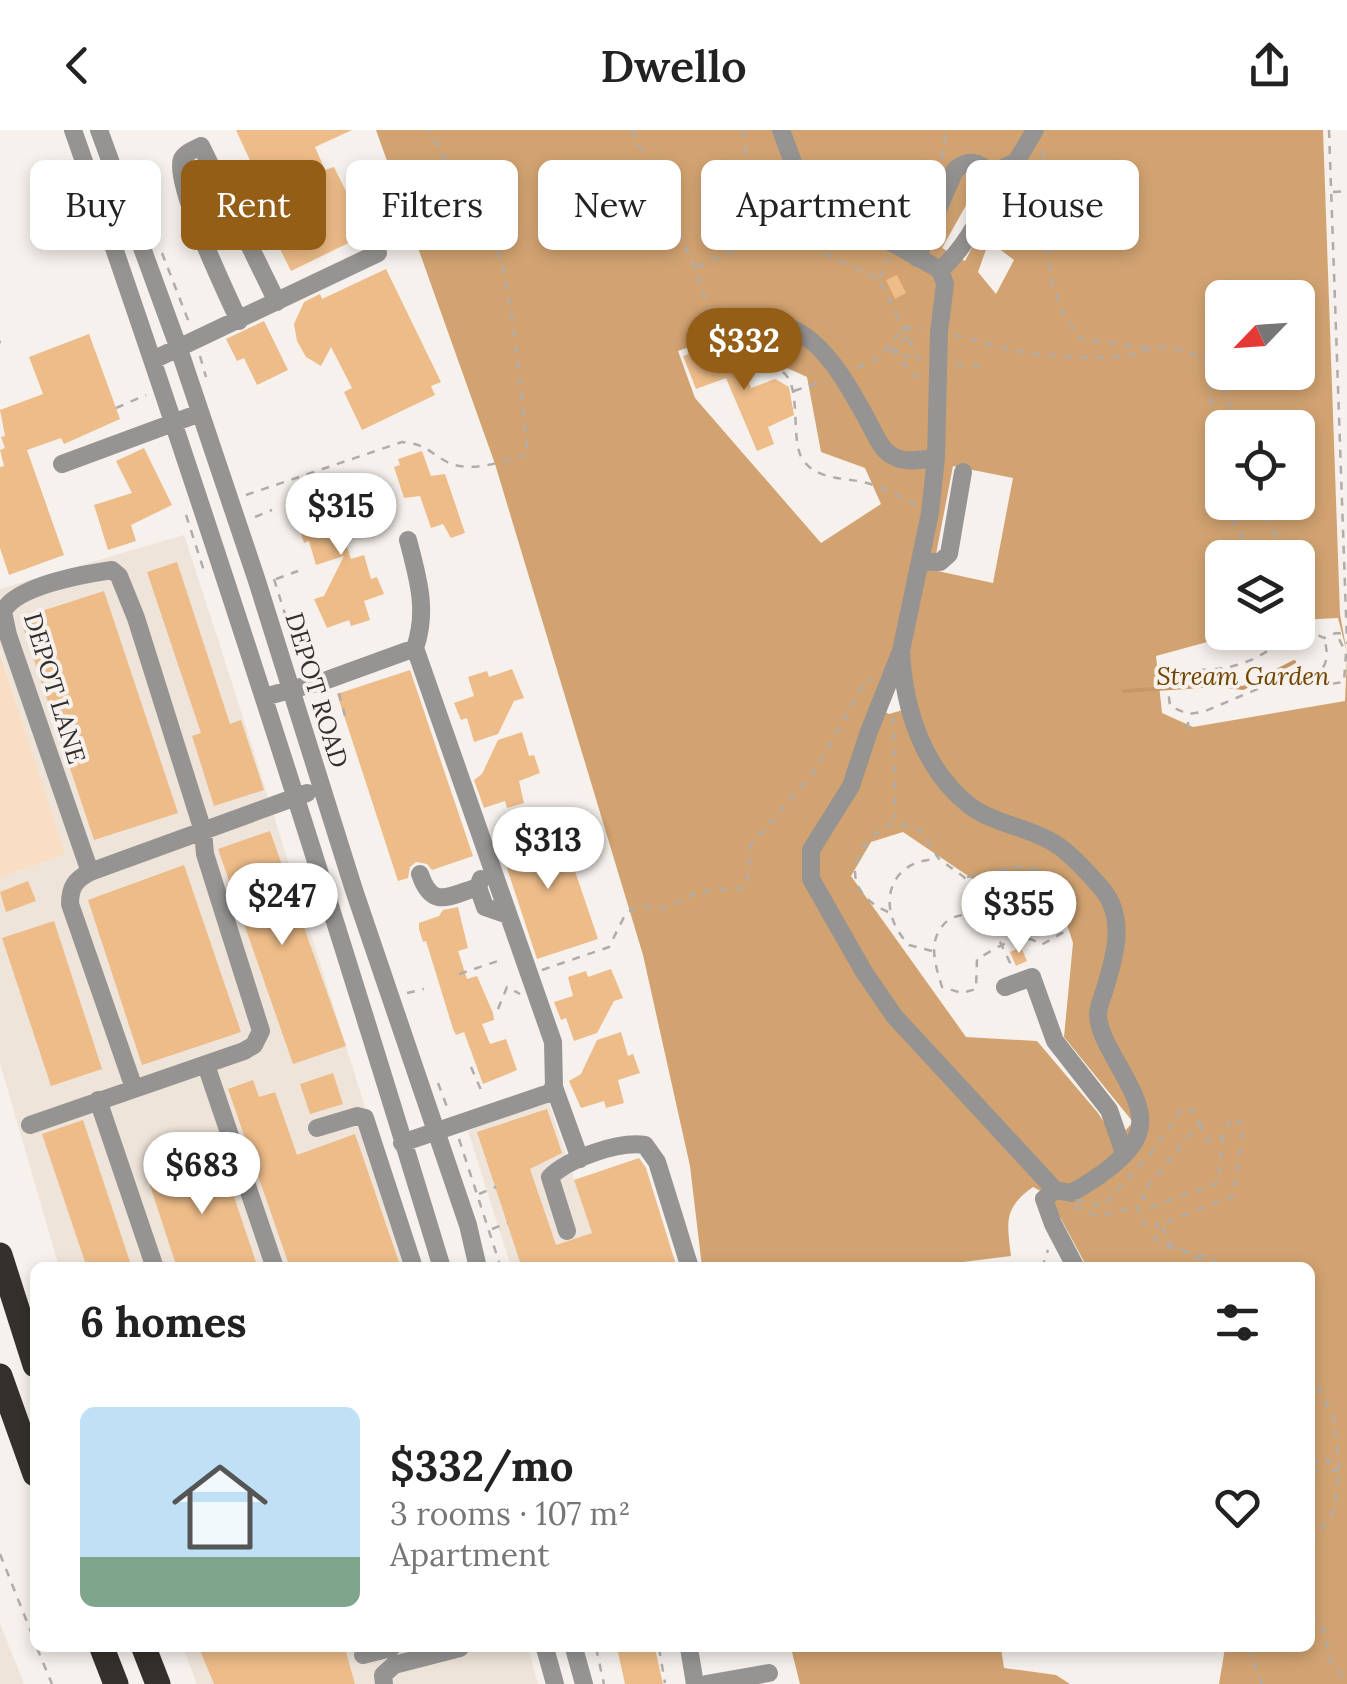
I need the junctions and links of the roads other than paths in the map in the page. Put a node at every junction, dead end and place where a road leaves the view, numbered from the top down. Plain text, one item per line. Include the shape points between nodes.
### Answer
1 (73, 130) edge
2 (99, 130) edge
3 (780, 130) edge
4 (1035, 130) edge
5 (198, 138) edge
6 (1017, 160) edge
7 (966, 165) edge
8 (966, 238) edge
9 (378, 253) dead end
10 (917, 258) junction
11 (940, 270) junction
12 (277, 302) junction
13 (239, 320) junction
14 (716, 330) road end
15 (179, 350) junction
16 (153, 360) junction
17 (200, 412) junction
18 (174, 422) junction
19 (936, 458) junction
20 (62, 464) dead end
21 (963, 472) dead end
22 (930, 512) junction
23 (955, 518) junction
24 (408, 540) dead end
25 (920, 562) junction
26 (415, 648) junction
27 (901, 652) junction
28 (291, 689) junction
29 (264, 698) junction
30 (321, 788) junction
31 (296, 797) junction
32 (203, 831) junction
33 (488, 863) junction
34 (90, 872) junction
35 (420, 874) dead end
36 (478, 888) junction
37 (508, 916) junction
38 (1012, 984) road end
39 (206, 1065) junction
40 (554, 1087) junction
41 (134, 1088) junction
42 (98, 1100) junction
43 (30, 1125) dead end
44 (317, 1128) dead end
45 (445, 1129) junction
46 (231, 1139) junction
47 (402, 1144) junction
48 (1124, 1153) junction
49 (163, 1159) dead end
50 (580, 1159) junction
51 (1055, 1190) junction
52 (468, 1226) junction
53 (567, 1231) dead end
54 (433, 1236) junction
55 (0, 1255) edge
56 (153, 1262) edge
57 (273, 1262) edge
58 (412, 1262) edge
59 (440, 1262) edge
60 (477, 1262) edge
61 (688, 1262) edge
62 (1073, 1262) edge
63 (30, 1349) edge
64 (0, 1376) edge
65 (30, 1460) edge
66 (104, 1652) edge
67 (146, 1652) edge
68 (372, 1652) edge
69 (444, 1652) edge
70 (546, 1652) edge
71 (575, 1652) edge
72 (690, 1652) edge
73 (363, 1654) dead end
74 (768, 1673) dead end
75 (116, 1684) edge
76 (158, 1684) edge
77 (384, 1684) edge
78 (555, 1684) edge
79 (584, 1684) edge
80 (695, 1684) edge
81 (706, 1684) edge

1 - 16 street, DEPOT ROAD
2 - 15 street, DEPOT ROAD
3 - 10 street via 797,173 821,203
4 - 6 street
5 - 12 street
5 - 13 street via 180,174
7 - 10 street via 955,170
8 - 11 street
9 - 12 street
10 - 11 street
11 - 19 street via 945,284
12 - 13 street
13 - 15 street
14 - 19 street via 762,320 807,335 843,375 888,454
15 - 16 street
15 - 17 street, DEPOT ROAD
16 - 18 street, DEPOT ROAD
17 - 18 street
17 - 28 street, DEPOT ROAD
18 - 20 street
18 - 29 street, DEPOT ROAD
19 - 22 street
21 - 23 street
22 - 23 street
22 - 25 street
23 - 25 street via 945,558
24 - 26 street via 423,603
25 - 27 street
26 - 28 street
26 - 33 street
27 - 48 street via 903,691 938,772 971,806 1058,846 1105,893 1118,923 1098,1014 1141,1120
27 - 51 street via 851,786 811,850 811,879 895,1017
28 - 29 street
28 - 30 street, DEPOT ROAD
29 - 31 street, DEPOT ROAD
30 - 31 street
30 - 45 street, DEPOT ROAD
31 - 32 street
31 - 47 street, DEPOT ROAD
32 - 34 street
32 - 34 street, DEPOT LANE via 120,576 112,570 49,585 14,598 3,612
32 - 39 street, DEPOT LANE via 262,1031 254,1045
33 - 36 street
33 - 37 street
34 - 41 street via 78,879 70,904
35 - 36 street via 433,897
36 - 37 street via 485,906
37 - 40 street via 553,1042
38 - 48 street via 1032,977 1055,1042 1109,1110
39 - 41 street, DEPOT LANE
39 - 46 street
40 - 45 street
40 - 50 street
41 - 42 street, DEPOT LANE
42 - 43 street, DEPOT LANE
42 - 56 street
44 - 58 street via 365,1118
45 - 47 street
45 - 52 street, DEPOT ROAD
46 - 49 street
46 - 57 street
47 - 54 street, DEPOT ROAD
48 - 51 street via 1082,1188
50 - 53 street via 550,1178
50 - 61 street via 644,1145 657,1162
51 - 62 street via 1044,1199
52 - 54 street
52 - 60 street, DEPOT ROAD
54 - 59 street, DEPOT ROAD
55 - 63 highway
64 - 65 highway
66 - 75 highway
67 - 76 highway
68 - 73 street
69 - 77 street via 394,1665 383,1675
70 - 78 street
71 - 79 street
72 - 80 street
74 - 81 street

